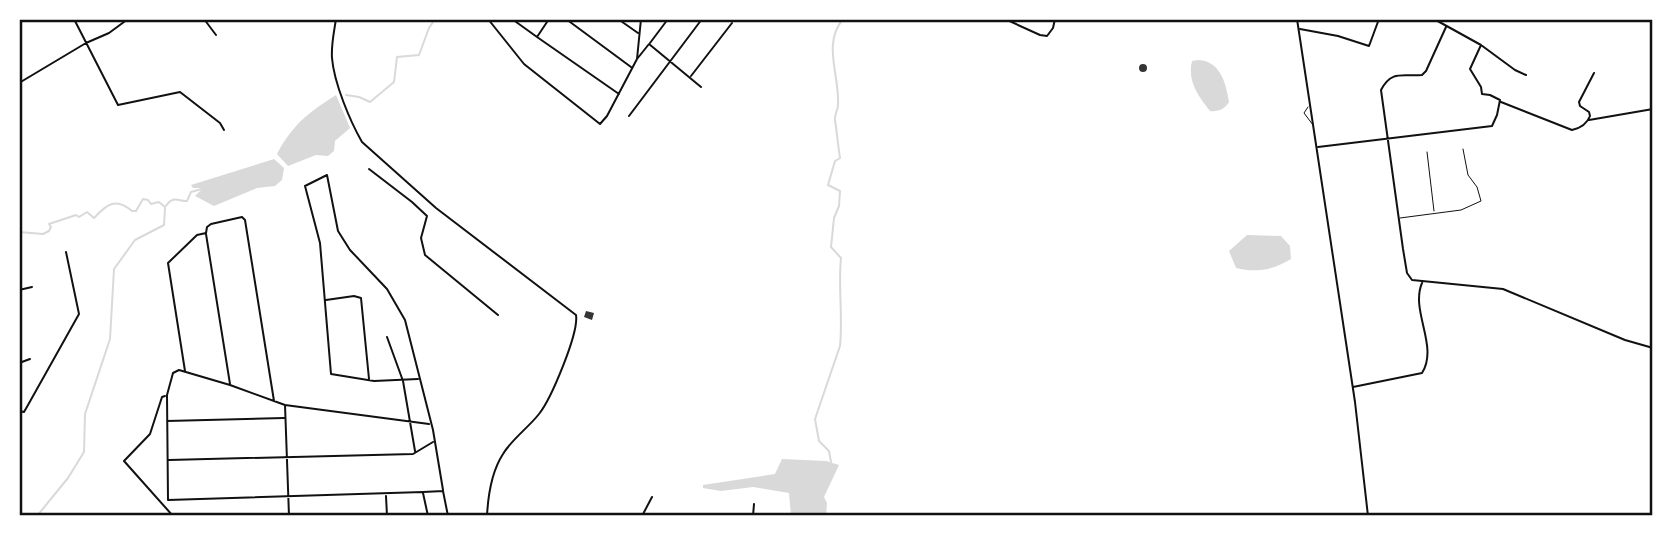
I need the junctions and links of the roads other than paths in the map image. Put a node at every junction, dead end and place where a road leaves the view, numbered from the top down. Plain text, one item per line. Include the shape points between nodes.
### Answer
1 (74, 19) edge
2 (128, 19) edge
3 (204, 19) edge
4 (336, 19) edge
5 (488, 19) edge
6 (512, 19) edge
7 (549, 19) edge
8 (566, 19) edge
9 (618, 19) edge
10 (641, 19) edge
11 (668, 19) edge
12 (702, 19) edge
13 (765, 19) edge
14 (770, 19) edge
15 (1005, 19) edge
16 (1055, 19) edge
17 (1297, 19) edge
18 (1379, 19) edge
19 (1434, 19) edge
20 (732, 23) dead end
21 (1446, 27) junction
22 (1299, 29) junction
23 (216, 34) dead end
24 (639, 34) junction
25 (537, 37) junction
26 (86, 43) junction
27 (649, 44) junction
28 (1481, 45) junction
29 (637, 60) junction
30 (671, 61) junction
31 (632, 68) junction
32 (1594, 73) dead end
33 (1526, 75) dead end
34 (690, 77) junction
35 (19, 83) edge
36 (702, 87) dead end
37 (619, 94) junction
38 (1500, 102) junction
39 (1311, 107) junction
40 (1653, 109) edge
41 (629, 116) dead end
42 (1588, 120) junction
43 (1314, 127) junction
44 (224, 130) dead end
45 (1388, 138) junction
46 (1317, 147) junction
47 (1463, 149) dead end
48 (1427, 152) dead end
49 (369, 169) dead end
50 (1435, 213) junction
51 (1400, 218) junction
52 (206, 233) junction
53 (66, 252) dead end
54 (1423, 282) junction
55 (32, 287) dead end
56 (19, 290) edge
57 (325, 300) junction
58 (498, 315) dead end
59 (387, 337) dead end
60 (1653, 348) edge
61 (30, 359) dead end
62 (19, 363) edge
63 (185, 372) junction
64 (418, 379) junction
65 (369, 380) junction
66 (403, 381) junction
67 (230, 385) junction
68 (1353, 387) junction
69 (167, 395) junction
70 (275, 401) junction
71 (285, 405) junction
72 (19, 411) edge
73 (285, 418) junction
74 (166, 421) junction
75 (410, 422) junction
76 (430, 424) junction
77 (434, 442) junction
78 (416, 452) junction
79 (287, 457) junction
80 (168, 460) junction
81 (443, 491) junction
82 (423, 492) junction
83 (386, 494) junction
84 (288, 497) junction
85 (652, 497) dead end
86 (754, 504) dead end
87 (173, 516) edge
88 (289, 516) edge
89 (387, 516) edge
90 (428, 516) edge
91 (448, 516) edge
92 (487, 516) edge
93 (642, 516) edge
94 (753, 516) edge
95 (1368, 516) edge

1 - 26 street
2 - 26 street
3 - 23 street
4 - 92 street via 333,71 362,142 436,208 576,315 574,335 544,407 498,462
5 - 37 street via 524,64 600,124
6 - 25 street
7 - 25 street
8 - 31 street
9 - 24 street
10 - 24 street
11 - 27 street
12 - 30 street
13 - 14 street
15 - 16 street via 1047,36
17 - 22 street
18 - 22 street via 1369,46
19 - 21 street
20 - 34 street
21 - 28 street
21 - 45 street via 1422,75 1394,76 1381,90
22 - 39 street
24 - 29 street
25 - 37 street
26 - 35 street
26 - 44 street via 115,103 120,106 180,92
27 - 29 street
27 - 30 street
28 - 33 street
28 - 38 street via 1471,69 1482,94
29 - 31 street
30 - 34 street
30 - 41 street
31 - 37 street
32 - 42 street via 1579,102 1589,112
34 - 36 street
38 - 42 street via 1572,130
38 - 45 street via 1492,126
39 - 43 street
39 - 43 lane via 1304,113
40 - 42 street
43 - 46 street
45 - 46 street
45 - 51 street
46 - 68 street
47 - 50 lane via 1468,175 1481,201 1461,210
48 - 50 lane
49 - 58 street via 427,216 421,238 425,255
50 - 51 lane
51 - 54 street via 1407,272 1412,280
52 - 63 street via 197,235 167,263
52 - 67 street
52 - 70 street via 207,227 222,220 245,220
53 - 72 street via 79,314 24,412
54 - 60 street via 1506,290
54 - 68 street via 1419,291 1429,361 1422,373
55 - 56 street
57 - 64 street via 320,243 305,186 327,175 338,231 387,289 405,320
57 - 65 street via 331,374
57 - 65 street via 361,298
59 - 66 street
61 - 62 street
63 - 67 street
63 - 69 street via 173,373
64 - 66 street
64 - 76 street
65 - 66 street
66 - 75 street
67 - 70 street
68 - 95 street
69 - 74 street
69 - 87 street via 162,397 150,434 124,461
70 - 71 street
71 - 73 street
71 - 75 street
73 - 74 street
73 - 79 street
74 - 80 street
75 - 76 street
75 - 78 street
76 - 77 street
77 - 78 street
77 - 81 street
78 - 79 street
79 - 80 street
79 - 84 street
80 - 84 street via 168,500
81 - 82 street
81 - 91 street
82 - 83 street
82 - 90 street
83 - 84 street
83 - 89 street
84 - 88 street
85 - 93 street
86 - 94 street

